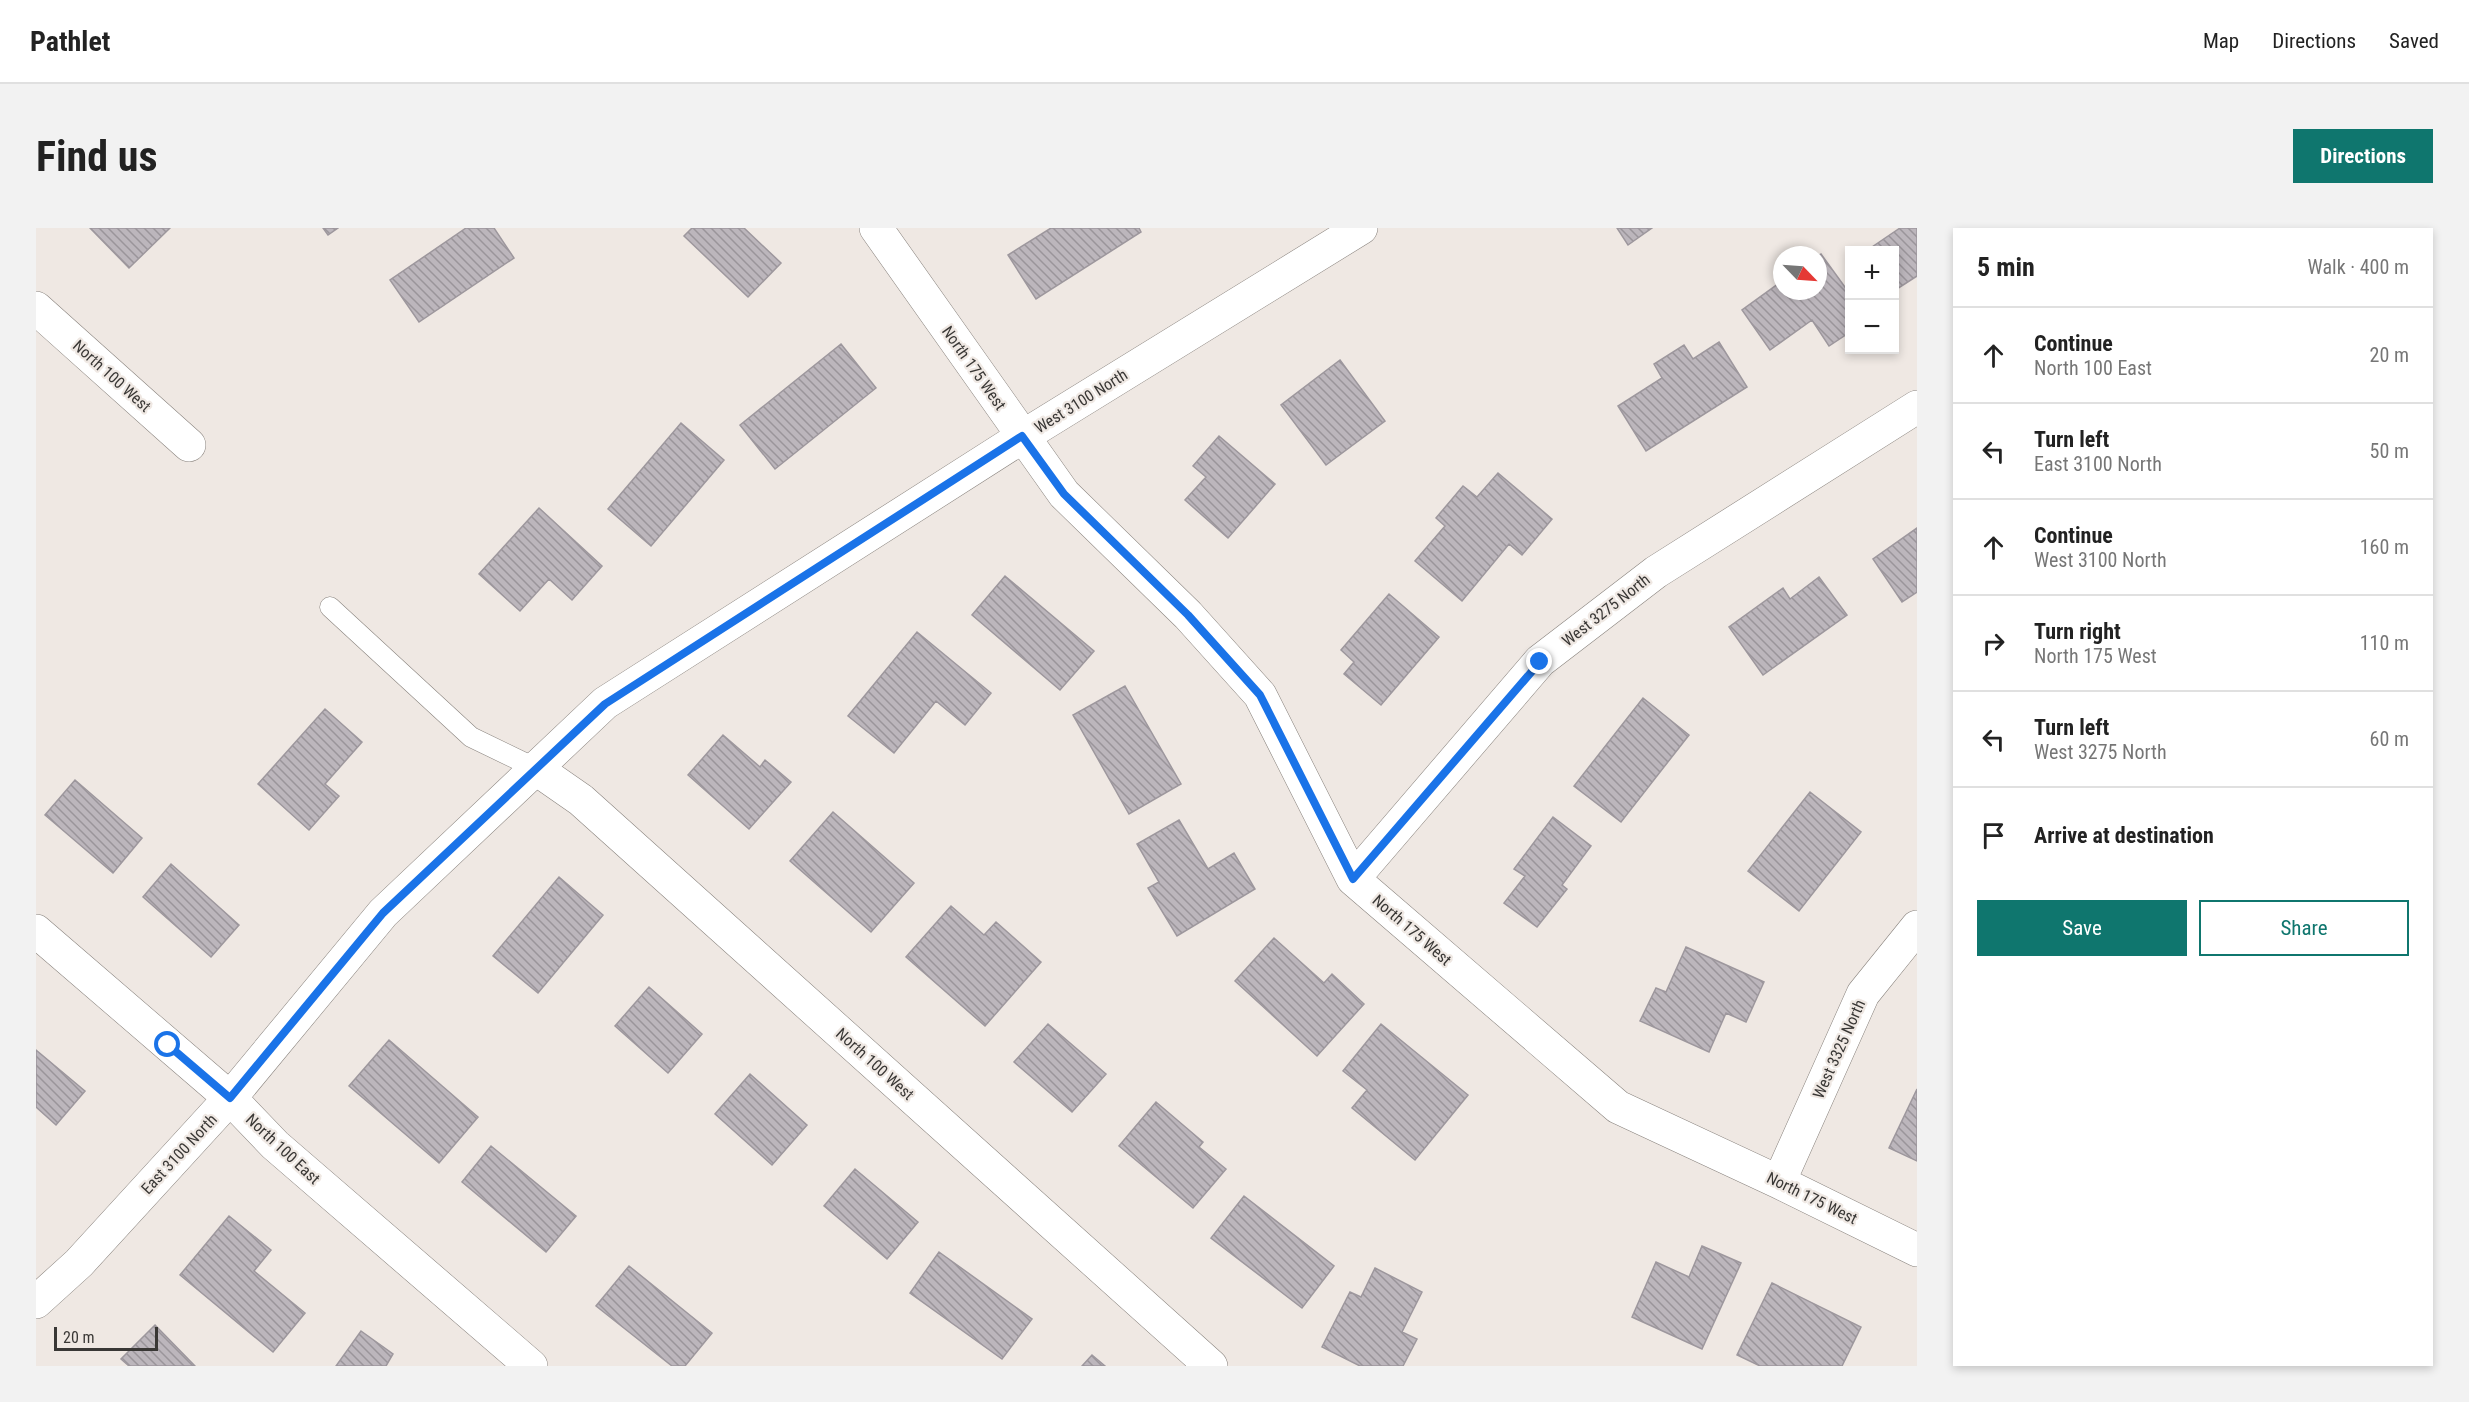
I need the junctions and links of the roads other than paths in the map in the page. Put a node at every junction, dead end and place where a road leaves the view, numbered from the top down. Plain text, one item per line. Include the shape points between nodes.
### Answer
1 (876, 228) edge
2 (1361, 228) edge
3 (36, 308) edge
4 (1917, 408) edge
5 (1022, 436) junction
6 (189, 445) dead end
7 (330, 607) dead end
8 (535, 768) junction
9 (1353, 879) junction
10 (383, 913) joint
11 (1917, 927) edge
12 (36, 931) edge
13 (230, 1098) junction
14 (1779, 1182) junction
15 (1917, 1250) edge
16 (36, 1302) edge
17 (531, 1366) edge
18 (1211, 1366) edge

1 - 5 street, North 175 West
2 - 5 street, West 3100 North
3 - 6 street, North 100 West
4 - 9 street, West 3275 North via 1656,572 1540,662
5 - 8 street, West 3100 North via 605,704
5 - 9 street, North 175 West via 1064,494 1188,615 1260,695
7 - 8 lane via 471,736
8 - 10 street, West 3100 North
8 - 18 street, North 100 West via 581,800
9 - 14 street, North 175 West via 1618,1107
10 - 13 street, East 3100 North
11 - 14 street, West 3325 North via 1863,994
12 - 13 street, North 100 East
13 - 16 street, East 3100 North via 79,1263
13 - 17 street, North 100 East via 275,1145
14 - 15 street, North 175 West

